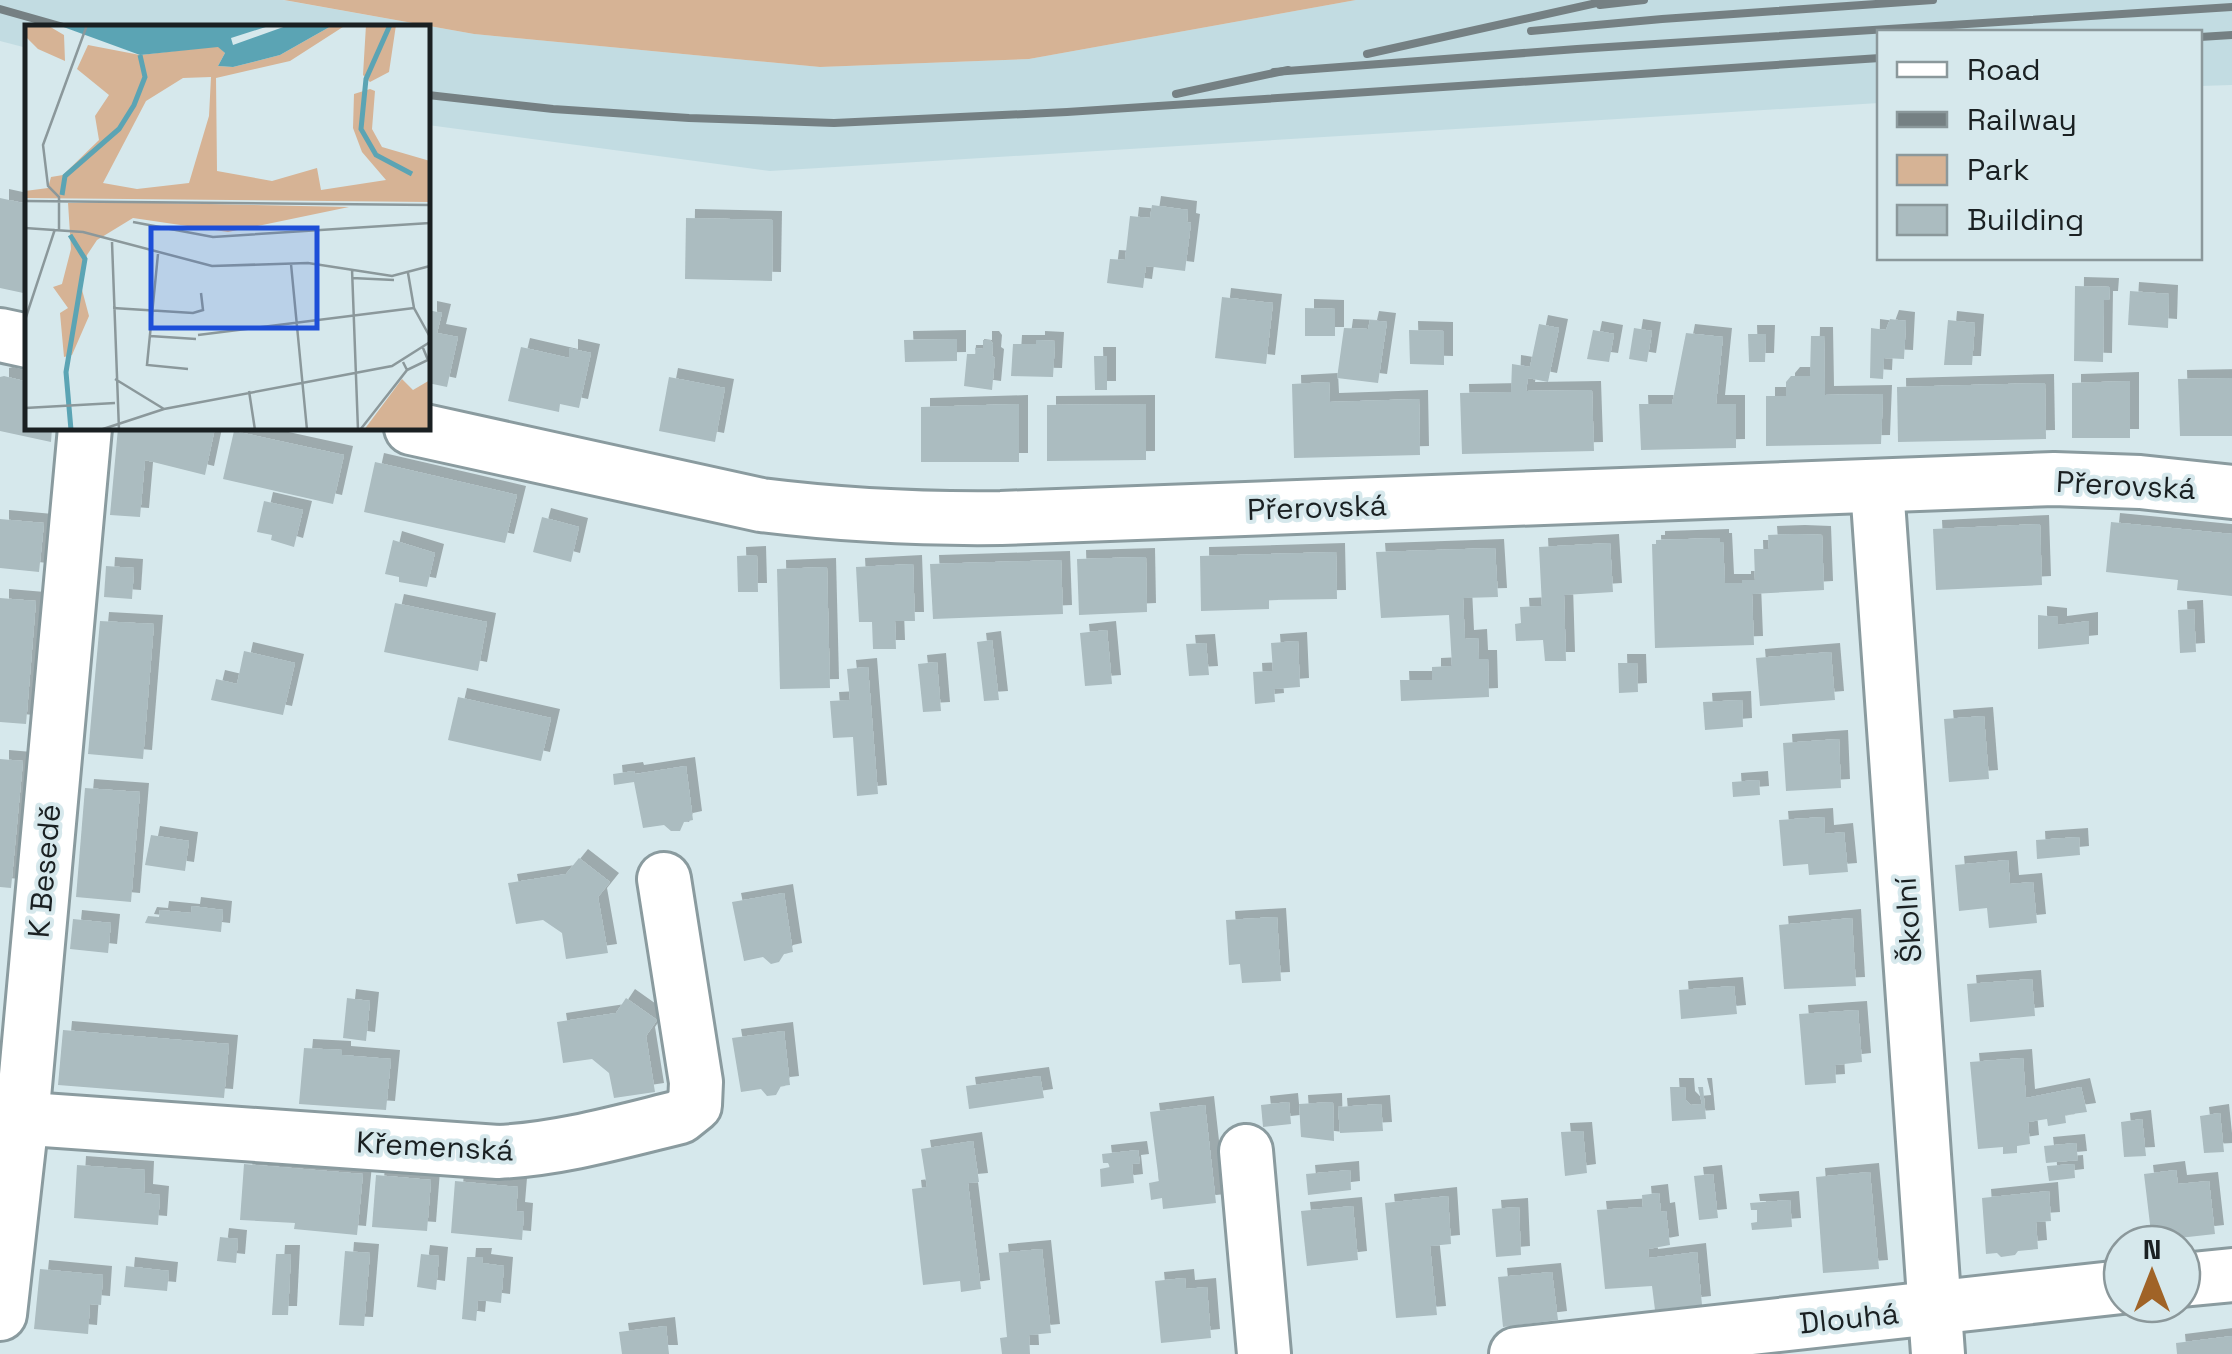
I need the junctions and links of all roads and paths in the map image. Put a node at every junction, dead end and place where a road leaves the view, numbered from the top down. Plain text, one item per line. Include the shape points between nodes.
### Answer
1 (0, 335) edge
2 (25, 340) edge
3 (85, 430) edge
4 (419, 430) edge
5 (1878, 487) junction
6 (2232, 492) edge
7 (664, 879) dead end
8 (11, 1118) edge
9 (1246, 1151) dead end
10 (2232, 1274) edge
11 (2202, 1278) edge
12 (2102, 1292) edge
13 (0, 1314) edge
14 (1937, 1331) edge
15 (1264, 1354) edge
16 (1516, 1354) edge

1 - 2 street
3 - 8 street, K Besedě
4 - 5 street, Přerovská via 761,505 926,519
5 - 6 street, Přerovská via 2071,480
5 - 14 street, Školní
7 - 8 street, Křemenská via 696,1082 695,1106 680,1117 564,1145 498,1152
8 - 13 street, K Besedě
9 - 15 street
10 - 11 street
12 - 14 street, Dlouhá
14 - 16 street, Dlouhá

